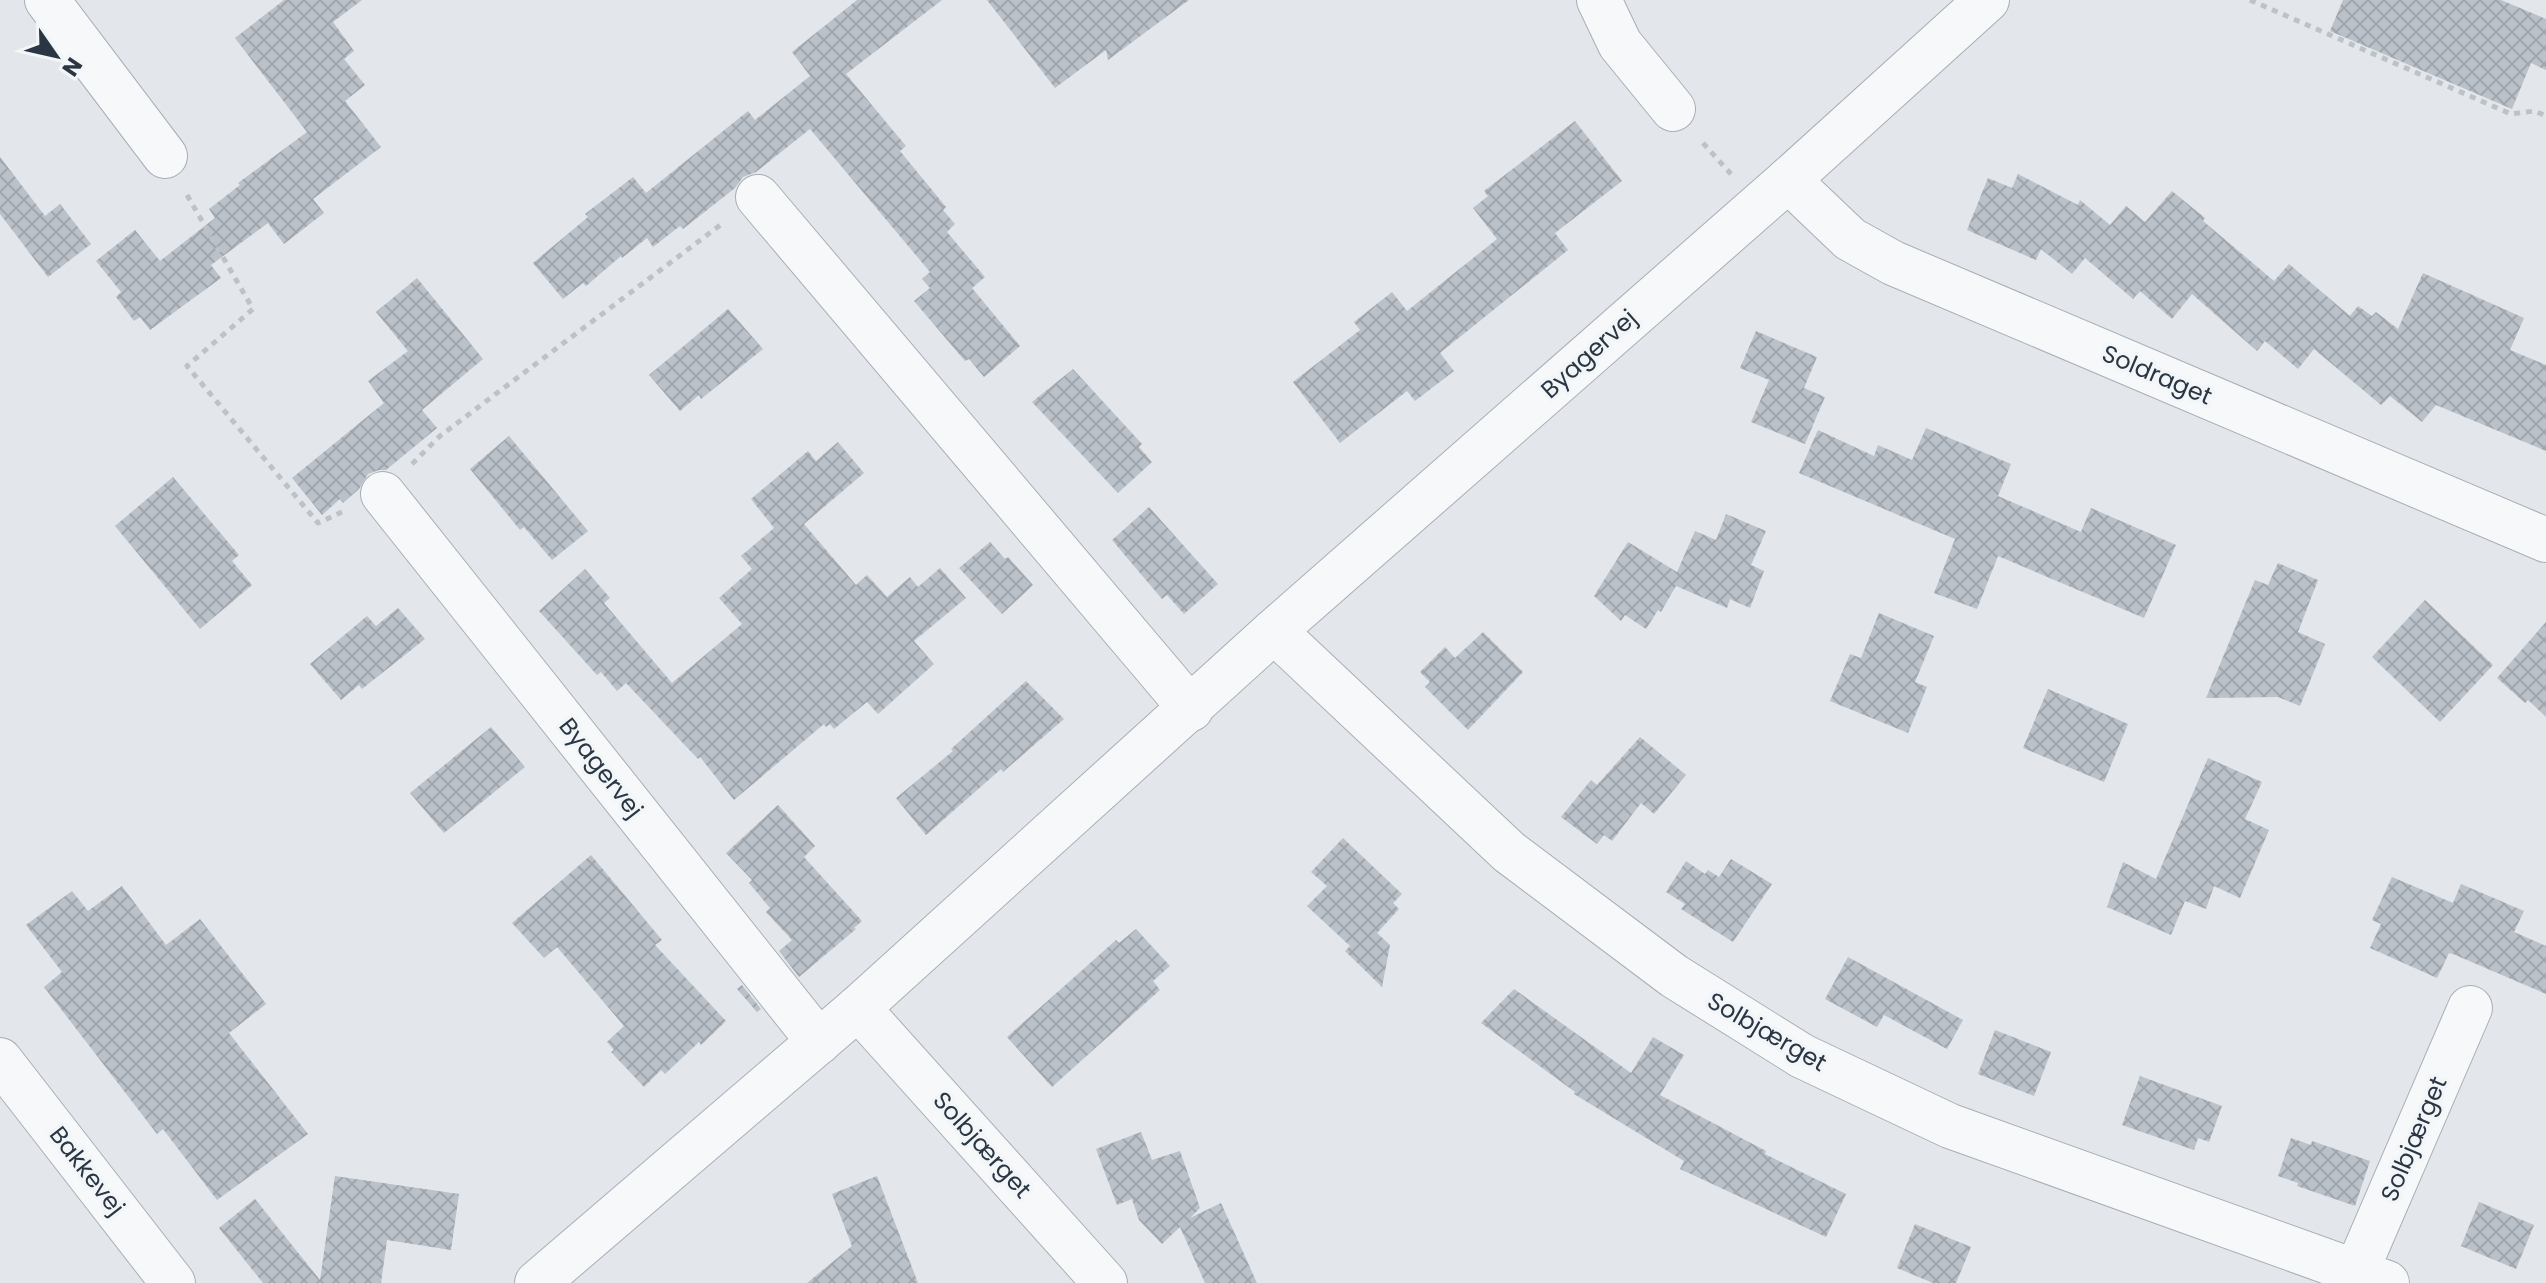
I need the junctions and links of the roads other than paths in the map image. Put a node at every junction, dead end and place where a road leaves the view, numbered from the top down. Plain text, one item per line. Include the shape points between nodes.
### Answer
1 (47, 0) edge
2 (1599, 0) edge
3 (1987, 0) edge
4 (1673, 109) road end
5 (165, 156) road end
6 (1773, 192) junction
7 (758, 197) road end
8 (383, 494) road end
9 (2546, 540) edge
10 (1274, 631) junction
11 (1191, 709) junction
12 (858, 1008) junction
13 (2470, 1008) dead end
14 (819, 1042) junction
15 (0, 1060) edge
16 (2372, 1277) edge
17 (173, 1283) edge
18 (537, 1283) edge
19 (1105, 1283) edge

1 - 5 street
2 - 4 street via 1620,44
3 - 6 street, Byagervej
6 - 9 street, Soldraget via 1893,263
6 - 10 street, Byagervej
7 - 11 street
8 - 14 street, Byagervej
10 - 11 street, Byagervej
10 - 16 street, Solbjærget via 1509,852 1674,976 1802,1056 1950,1126
11 - 12 street, Byagervej
12 - 14 street, Byagervej
12 - 19 street, Solbjærget
13 - 16 street, Solbjærget
14 - 18 street, Byagervej
15 - 17 street, Bakkevej

